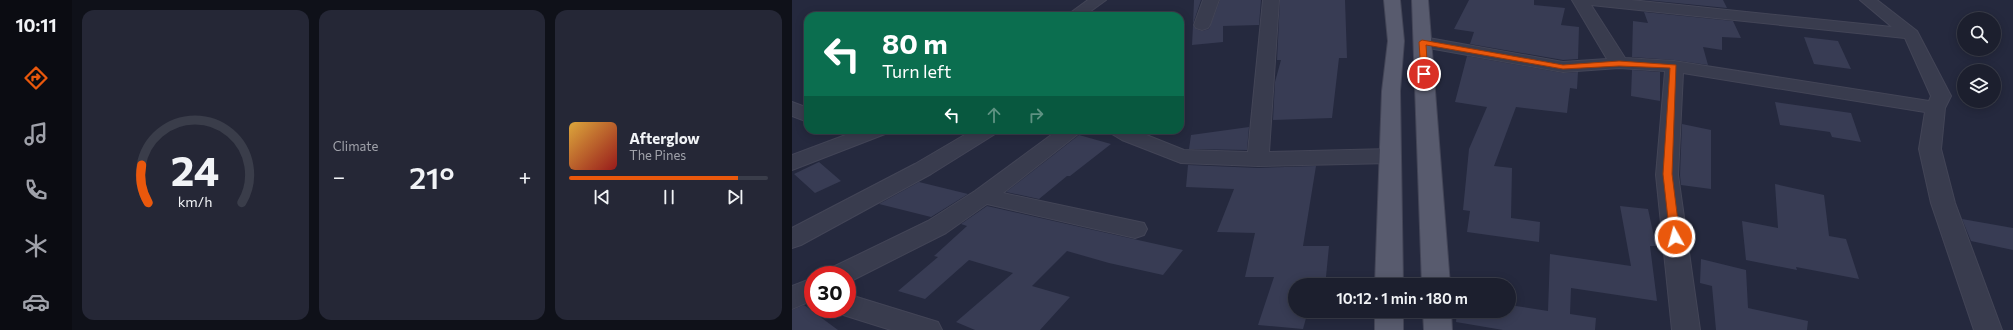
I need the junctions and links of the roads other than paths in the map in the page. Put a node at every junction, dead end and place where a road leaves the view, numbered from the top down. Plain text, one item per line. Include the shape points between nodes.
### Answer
1 (1098, 0) edge
2 (1211, 0) edge
3 (1271, 0) edge
4 (1392, 0) edge
5 (1420, 0) edge
6 (1580, 0) edge
7 (1588, 0) edge
8 (1868, 0) edge
9 (1080, 12) edge
10 (1202, 25) dead end
11 (1910, 34) junction
12 (1422, 42) junction
13 (1619, 63) junction
14 (1674, 66) junction
15 (792, 108) edge
16 (1936, 108) junction
17 (804, 114) edge
18 (846, 134) edge
19 (982, 134) edge
20 (1066, 134) edge
21 (1126, 134) edge
22 (1390, 156) junction
23 (1258, 159) junction
24 (792, 163) edge
25 (983, 196) junction
26 (1135, 229) dead end
27 (792, 239) edge
28 (856, 267) edge
29 (1389, 278) edge
30 (1436, 278) edge
31 (856, 308) edge
32 (1389, 318) edge
33 (1437, 318) edge
34 (928, 330) edge
35 (1389, 330) edge
36 (1438, 330) edge
37 (1686, 330) edge
38 (1988, 330) edge

1 - 9 street
2 - 10 street
3 - 23 street
4 - 22 main road via 1396,41 1391,91
5 - 12 main road
6 - 13 street
7 - 11 street
8 - 11 street
11 - 16 street via 1941,96
12 - 13 street via 1563,67
12 - 30 main road
13 - 14 street
14 - 16 street
14 - 37 street via 1667,174
15 - 17 street
16 - 38 street via 1930,149 1943,203
18 - 24 street
19 - 27 street via 923,170
20 - 25 street
21 - 23 street via 1181,156
22 - 23 street
22 - 29 main road
25 - 26 street
25 - 28 street via 937,227
31 - 34 street
32 - 35 main road
33 - 36 main road

